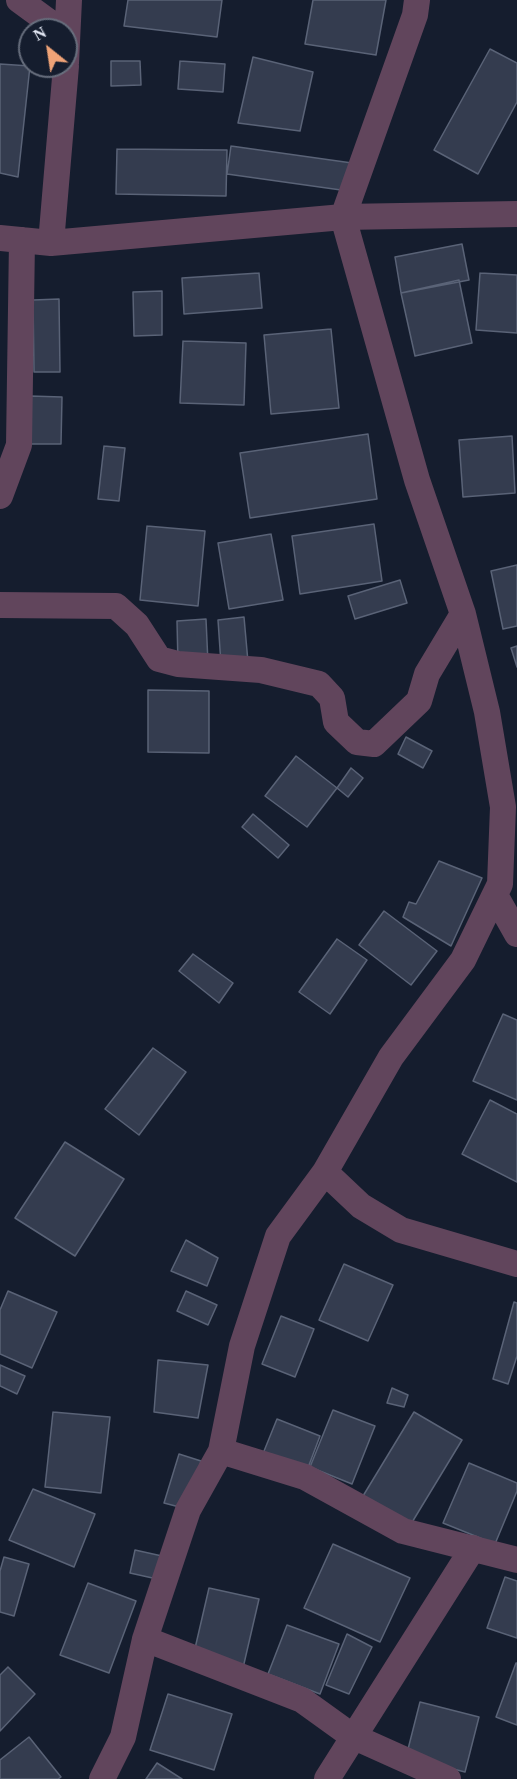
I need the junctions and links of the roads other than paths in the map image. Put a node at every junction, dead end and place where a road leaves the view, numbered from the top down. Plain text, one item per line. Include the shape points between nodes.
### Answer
1 (19, 0) edge
2 (69, 0) edge
3 (417, 0) edge
4 (43, 18) edge
5 (67, 18) edge
6 (65, 78) edge
7 (517, 214) edge
8 (343, 217) junction
9 (11, 239) edge
10 (51, 243) junction
11 (0, 496) edge
12 (0, 605) edge
13 (463, 614) junction
14 (504, 879) edge
15 (517, 934) edge
16 (325, 1172) junction
17 (517, 1264) edge
18 (221, 1451) junction
19 (473, 1548) junction
20 (517, 1560) edge
21 (145, 1639) junction
22 (352, 1736) junction
23 (102, 1779) edge
24 (327, 1779) edge
25 (448, 1779) edge

1 - 4 street
2 - 5 street
3 - 8 street
6 - 10 street
7 - 8 street
8 - 10 street
8 - 13 street via 417,480
9 - 10 street
9 - 11 street via 19,445
12 - 13 street via 116,606 137,626 159,659 261,670 320,684 332,698 336,722 357,742 374,744 419,701 427,674
13 - 14 street via 487,712 503,807
14 - 15 street
14 - 16 street via 463,960 391,1057
16 - 17 street via 361,1206 401,1230
16 - 18 street via 278,1236 242,1346
18 - 19 street via 305,1477 403,1531
18 - 21 street via 188,1510
19 - 20 street
19 - 22 street
21 - 22 street via 302,1700
21 - 23 street via 123,1737
22 - 24 street
22 - 25 street

